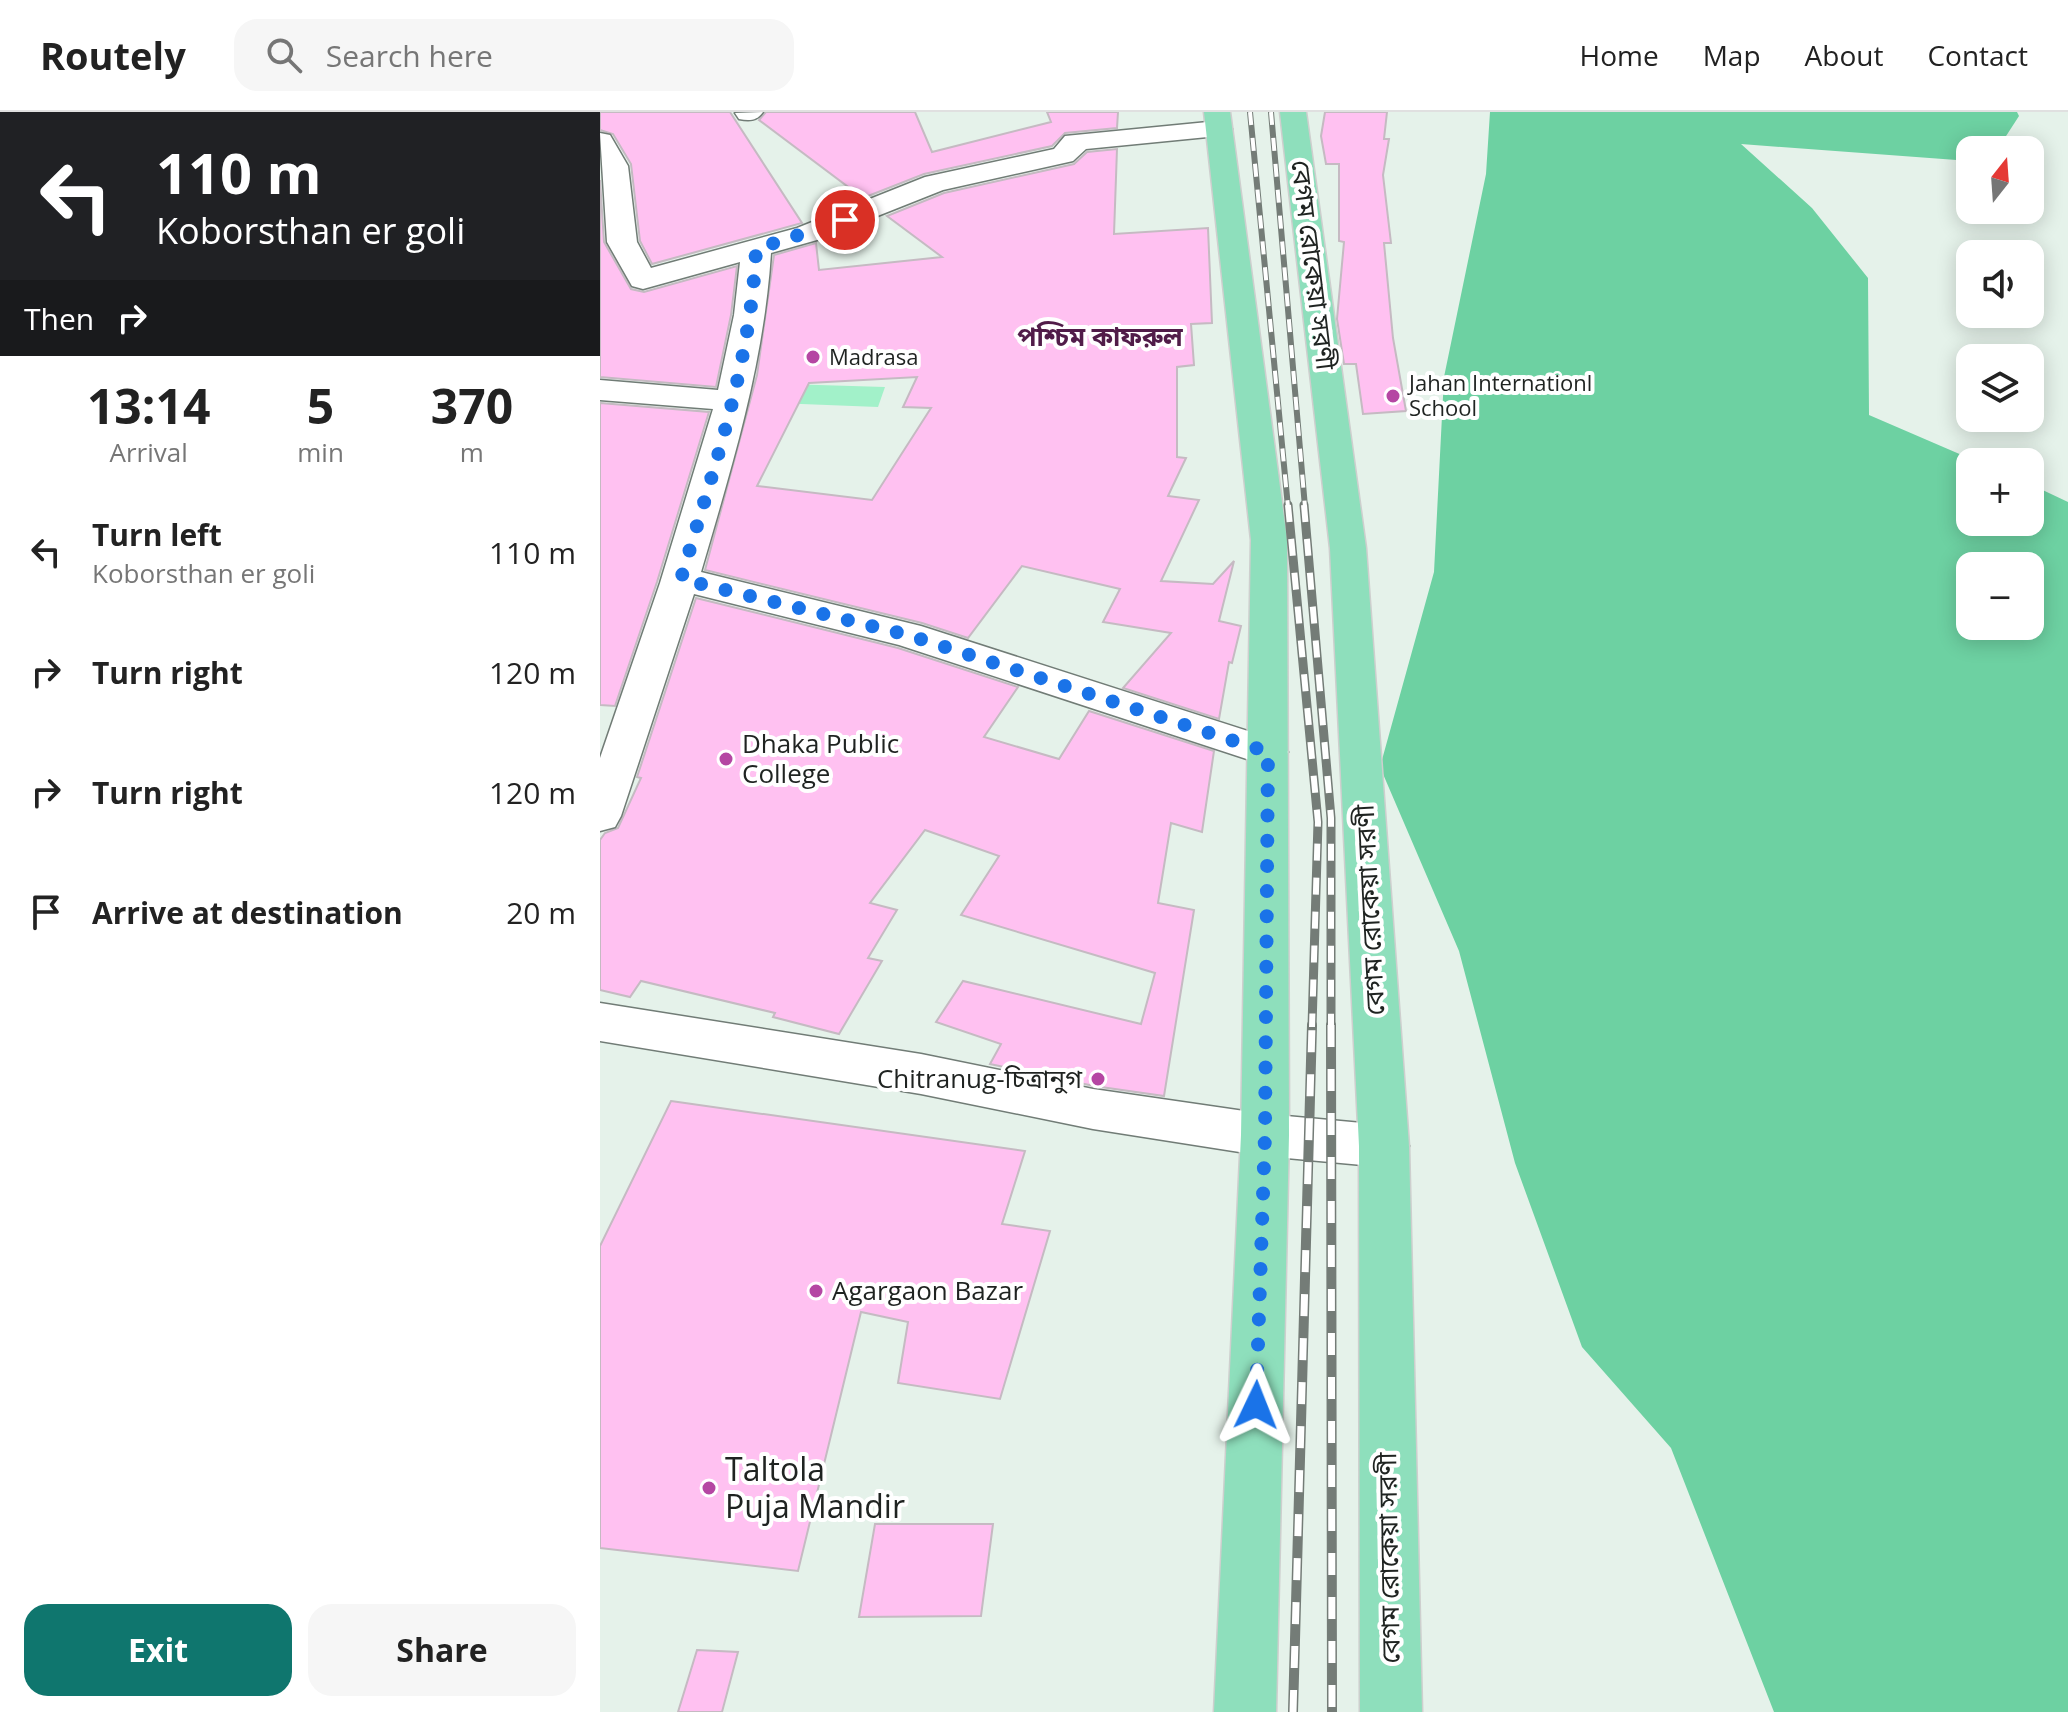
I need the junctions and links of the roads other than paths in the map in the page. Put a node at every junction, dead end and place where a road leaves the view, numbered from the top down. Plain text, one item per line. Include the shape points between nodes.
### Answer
1 (1293, 112) edge
2 (1217, 121) edge
3 (600, 141) edge
4 (756, 249) junction
5 (600, 390) edge
6 (734, 401) junction
7 (681, 579) junction
8 (1268, 752) junction
9 (600, 816) edge
10 (600, 1022) edge
11 (1265, 1135) junction
12 (1384, 1146) junction
13 (1245, 1712) edge
14 (1391, 1712) edge

1 - 12 main road, বেগম রোকেয়া সরণী via 1348,548
2 - 4 street via 1075,142 1063,155 935,183 820,230
2 - 8 main road via 1269,540
3 - 4 street via 613,157 620,182 622,245 643,280
4 - 6 street
5 - 6 street
6 - 7 street
7 - 8 street via 908,635
7 - 9 street
8 - 11 main road
10 - 11 street
11 - 12 street
11 - 13 main road
12 - 14 main road, বেগম রোকেয়া সরণী

